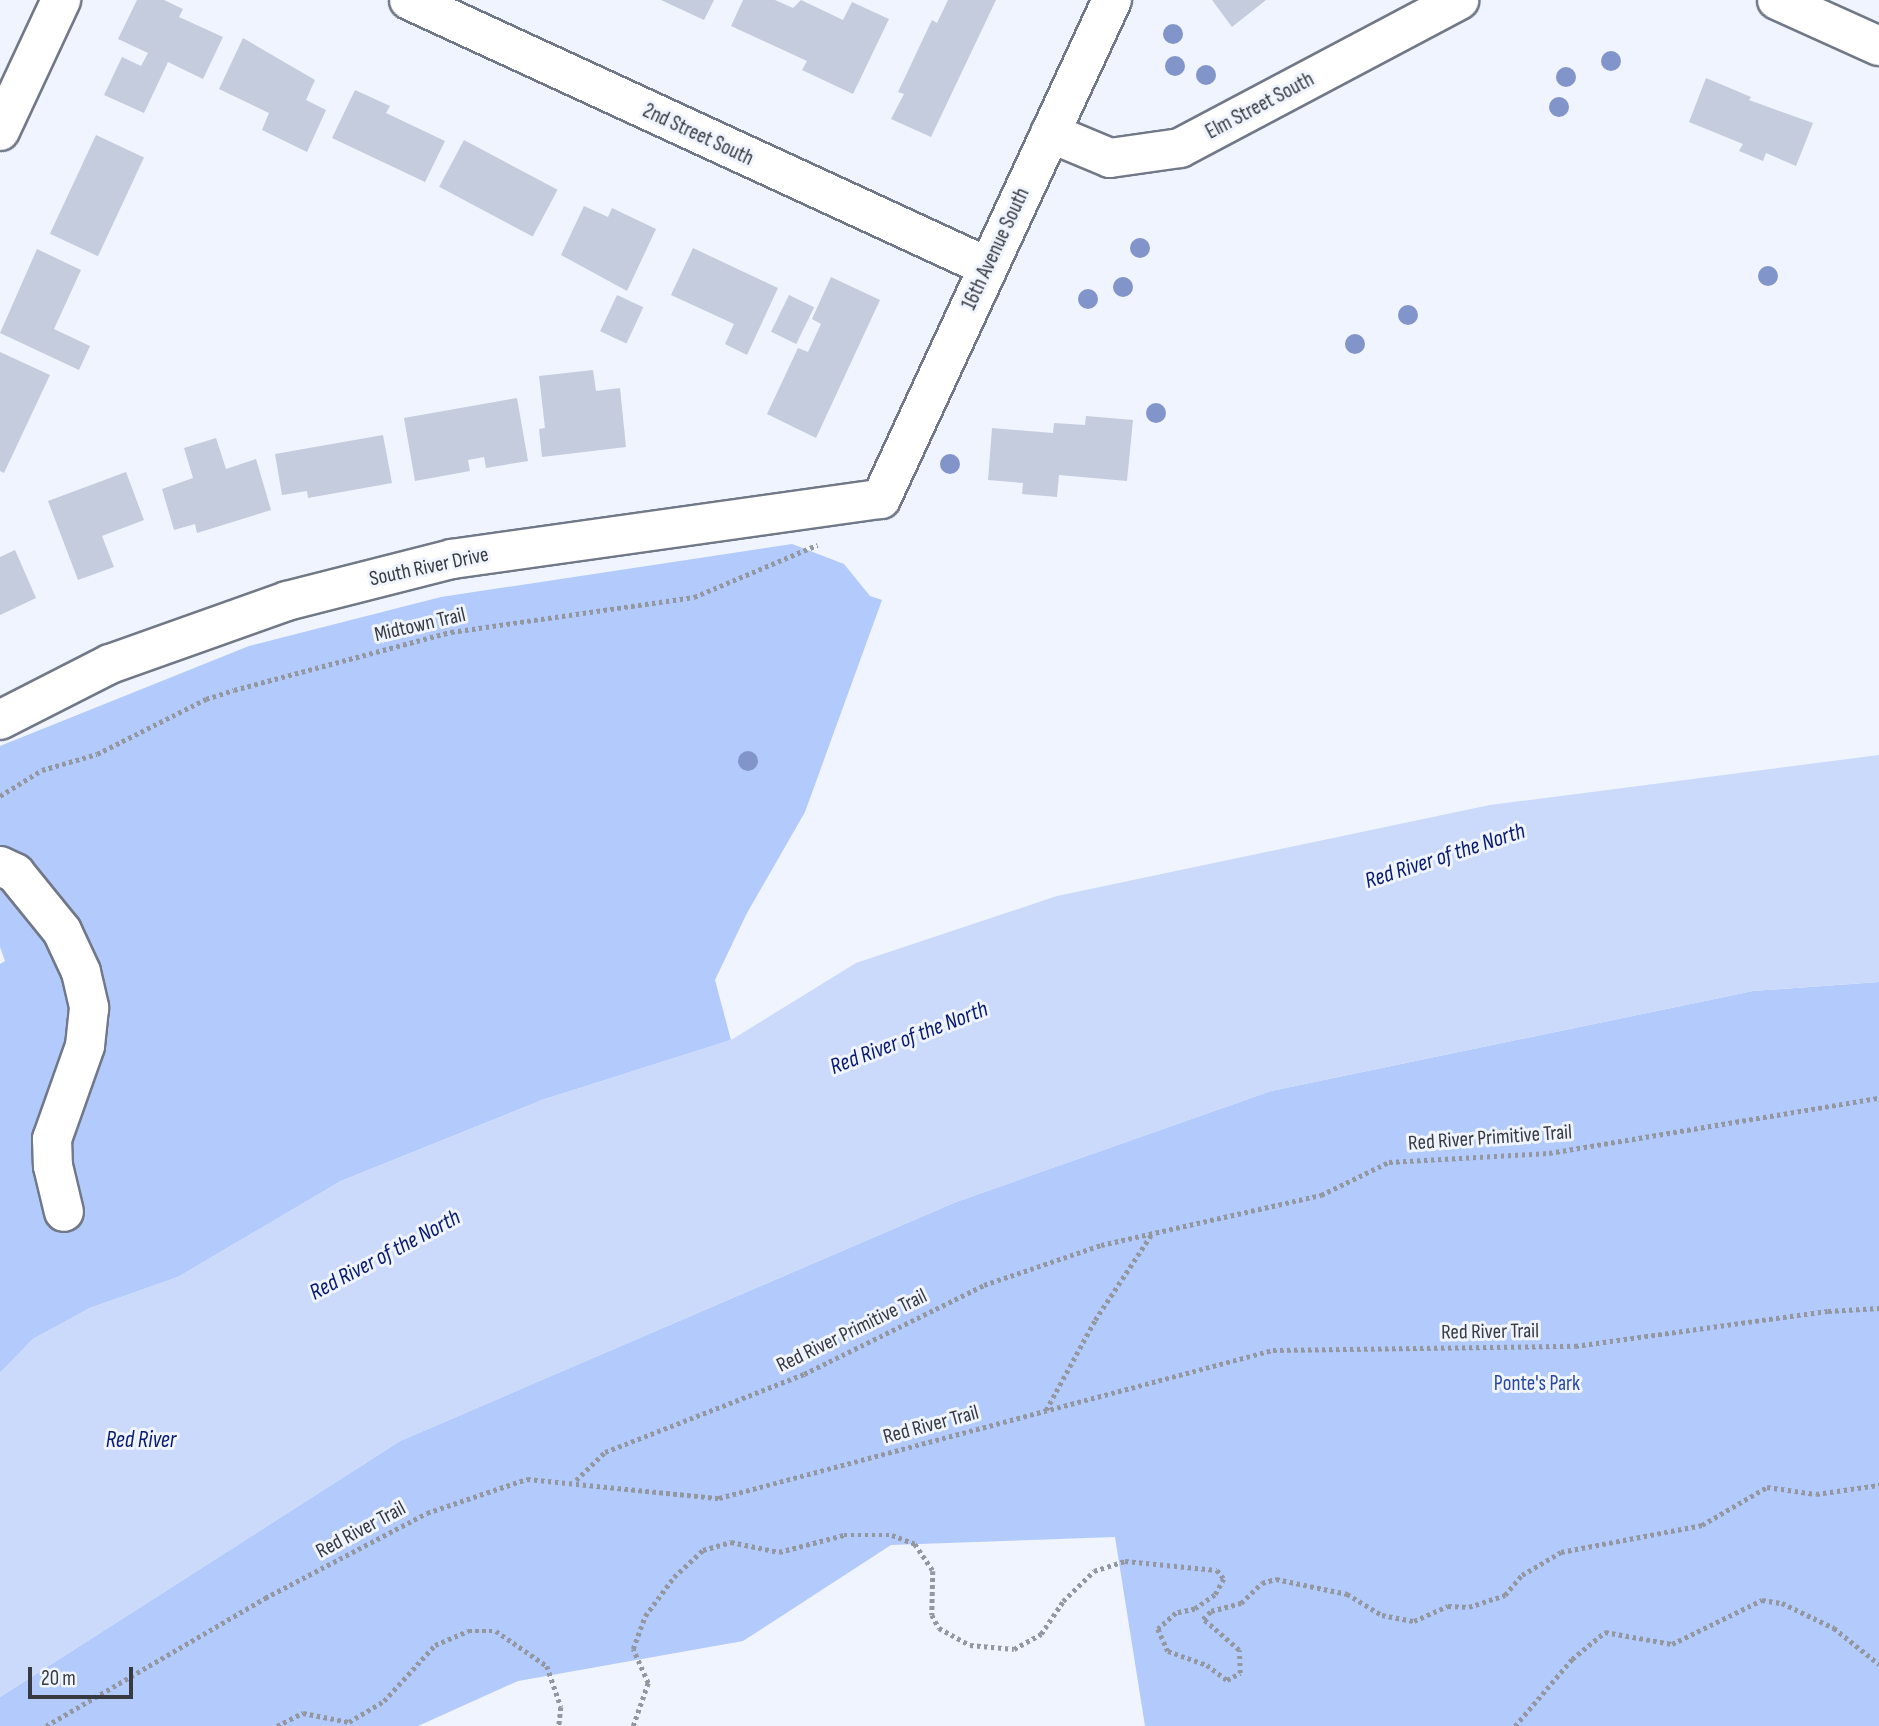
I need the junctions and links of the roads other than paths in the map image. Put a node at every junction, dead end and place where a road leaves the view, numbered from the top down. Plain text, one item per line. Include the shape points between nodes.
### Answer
1 (61, 0) edge
2 (409, 0) edge
3 (1112, 0) edge
4 (1458, 0) edge
5 (1777, 0) edge
6 (1879, 46) edge
7 (0, 131) edge
8 (1050, 133) junction
9 (988, 267) junction
10 (881, 499) joint
11 (0, 720) edge
12 (0, 866) edge
13 (64, 1212) dead end

1 - 7 street
2 - 9 street, 2nd Street South
3 - 8 street, 16th Avenue South
4 - 8 street, Elm Street South via 1180,148 1110,158
5 - 6 street
8 - 9 street, 16th Avenue South
9 - 10 street, 16th Avenue South
10 - 11 street, South River Drive via 452,559 287,601 110,664
12 - 13 street via 15,873 62,931 81,972 89,1008 85,1046 52,1139 52,1166

